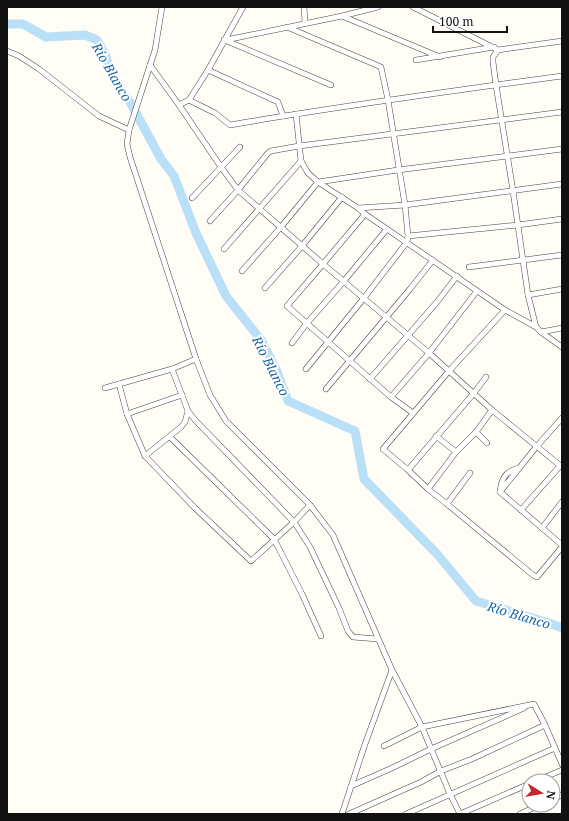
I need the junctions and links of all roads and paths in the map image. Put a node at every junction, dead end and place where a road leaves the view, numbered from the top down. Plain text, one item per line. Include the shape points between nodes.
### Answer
1 (162, 7) edge
2 (243, 7) edge
3 (304, 7) edge
4 (378, 7) edge
5 (413, 7) edge
6 (342, 16) junction
7 (305, 23) junction
8 (287, 27) junction
9 (225, 40) junction
10 (562, 41) edge
11 (496, 49) junction
12 (7, 51) edge
13 (440, 57) junction
14 (416, 60) dead end
15 (150, 65) junction
16 (208, 70) junction
17 (562, 76) edge
18 (331, 85) dead end
19 (496, 85) junction
20 (189, 100) junction
21 (388, 100) junction
22 (179, 105) junction
23 (562, 112) edge
24 (296, 114) junction
25 (283, 116) junction
26 (502, 120) junction
27 (129, 130) junction
28 (393, 134) junction
29 (299, 146) junction
30 (240, 147) dead end
31 (562, 149) edge
32 (508, 156) junction
33 (301, 161) junction
34 (221, 167) junction
35 (398, 170) junction
36 (318, 182) junction
37 (562, 184) edge
38 (238, 190) junction
39 (513, 191) junction
40 (342, 197) junction
41 (192, 198) dead end
42 (405, 205) junction
43 (259, 208) junction
44 (358, 208) junction
45 (365, 214) junction
46 (562, 219) edge
47 (210, 221) dead end
48 (518, 225) junction
49 (280, 227) junction
50 (387, 229) junction
51 (408, 239) junction
52 (302, 246) junction
53 (224, 249) dead end
54 (562, 255) edge
55 (433, 260) junction
56 (523, 260) junction
57 (324, 264) junction
58 (468, 267) dead end
59 (242, 271) dead end
60 (457, 276) junction
61 (344, 281) junction
62 (265, 288) dead end
63 (562, 289) edge
64 (478, 291) junction
65 (528, 295) junction
66 (364, 298) junction
67 (505, 310) junction
68 (387, 318) junction
69 (307, 323) junction
70 (536, 327) junction
71 (562, 328) edge
72 (541, 332) junction
73 (408, 335) junction
74 (328, 341) junction
75 (292, 343) dead end
76 (562, 347) edge
77 (429, 353) junction
78 (196, 359) junction
79 (349, 361) junction
80 (172, 368) junction
81 (306, 368) dead end
82 (449, 372) junction
83 (486, 377) dead end
84 (370, 379) junction
85 (118, 384) junction
86 (105, 388) dead end
87 (326, 389) dead end
88 (474, 393) junction
89 (182, 395) junction
90 (391, 397) junction
91 (492, 410) junction
92 (188, 411) junction
93 (413, 413) junction
94 (127, 414) junction
95 (562, 418) edge
96 (476, 432) junction
97 (436, 436) junction
98 (170, 437) junction
99 (488, 443) dead end
100 (537, 446) junction
101 (456, 452) junction
102 (145, 456) junction
103 (561, 467) edge
104 (408, 470) junction
105 (470, 473) dead end
106 (428, 489) junction
107 (562, 502) edge
108 (447, 504) junction
109 (310, 506) junction
110 (521, 510) junction
111 (294, 522) junction
112 (542, 528) junction
113 (274, 539) junction
114 (562, 546) edge
115 (321, 636) dead end
116 (378, 639) junction
117 (392, 670) junction
118 (534, 704) junction
119 (545, 725) junction
120 (422, 726) junction
121 (384, 746) dead end
122 (555, 748) junction
123 (431, 749) junction
124 (562, 764) edge
125 (440, 771) junction
126 (352, 786) junction
127 (521, 787) edge
128 (450, 794) junction
129 (342, 814) edge
130 (349, 814) edge
131 (406, 814) edge

1 - 15 street
2 - 9 street
3 - 7 street
4 - 6 street
5 - 11 street
6 - 7 street
6 - 13 street
7 - 8 street
8 - 9 street
8 - 21 street via 381,67
9 - 16 street
9 - 18 street
10 - 11 street
11 - 13 street
11 - 19 street via 493,57
12 - 27 street via 39,68 99,116
13 - 14 street
15 - 22 street
15 - 27 street
16 - 20 street
16 - 25 street via 278,102
17 - 19 street
19 - 21 street
19 - 26 street
20 - 22 street
20 - 25 street via 215,113 230,125
21 - 24 street
21 - 28 street
22 - 34 street
23 - 26 street
24 - 25 street
24 - 29 street
26 - 28 street
26 - 32 street
27 - 78 street via 127,144 130,157
28 - 29 street
28 - 35 street
29 - 33 street
29 - 38 street via 268,153
30 - 34 street
31 - 32 street
32 - 35 street
32 - 39 street
33 - 36 street via 308,173
33 - 43 street
34 - 38 street
34 - 41 street
35 - 36 street
35 - 42 street
36 - 40 street
36 - 49 street
37 - 39 street
38 - 43 street
38 - 47 street
39 - 42 street
39 - 48 street
40 - 44 street
40 - 52 street
42 - 44 street
42 - 51 street
43 - 49 street
43 - 53 street
44 - 45 street
45 - 50 street
45 - 57 street
46 - 48 street
48 - 51 street
48 - 56 street
49 - 52 street
49 - 59 street
50 - 51 street
50 - 61 street
51 - 55 street
51 - 66 street
52 - 57 street
52 - 62 street
54 - 56 street
55 - 60 street
55 - 68 street
56 - 58 street
56 - 65 street
57 - 61 street
57 - 69 street via 287,306
60 - 64 street
60 - 73 street
61 - 66 street
61 - 69 street
63 - 65 street
64 - 67 street
64 - 77 street
65 - 70 street
66 - 68 street
66 - 74 street
67 - 70 street
67 - 82 street
68 - 73 street
68 - 79 street
69 - 74 street
69 - 75 street
70 - 72 street
71 - 72 street
72 - 76 street
73 - 77 street
73 - 84 street
74 - 79 street
74 - 81 street
77 - 82 street
77 - 90 street
78 - 80 street
78 - 109 street via 210,395 226,421
79 - 84 street
79 - 87 street
80 - 85 street
80 - 89 street
82 - 88 street
82 - 93 street
83 - 88 street
84 - 90 street
85 - 86 street
85 - 94 street
88 - 91 street
88 - 97 street
89 - 92 street
89 - 94 street
90 - 93 street
91 - 96 street
91 - 100 street
92 - 98 street via 185,422
92 - 111 street
93 - 104 street via 383,449
94 - 102 street
95 - 100 street
96 - 99 street
96 - 101 street
97 - 101 street
97 - 104 street
98 - 102 street
98 - 113 street
100 - 103 street
100 - 110 street via 500,492
101 - 106 street
102 - 113 street via 251,561
103 - 110 street
104 - 106 street
105 - 108 street
106 - 108 street
107 - 112 street
108 - 114 street via 533,576 537,577
109 - 111 street
109 - 116 street via 333,536
110 - 112 street
111 - 113 street
111 - 116 street via 310,547 348,631 353,637
112 - 114 street
113 - 115 street
116 - 117 street
117 - 120 street
117 - 126 street
118 - 119 street
118 - 120 street
118 - 123 street
119 - 122 street
119 - 125 street
120 - 121 street
120 - 123 street
122 - 124 street
122 - 128 street
123 - 125 street
123 - 126 street
125 - 128 street
125 - 130 street
126 - 129 street
127 - 128 street via 460,814
128 - 131 street

